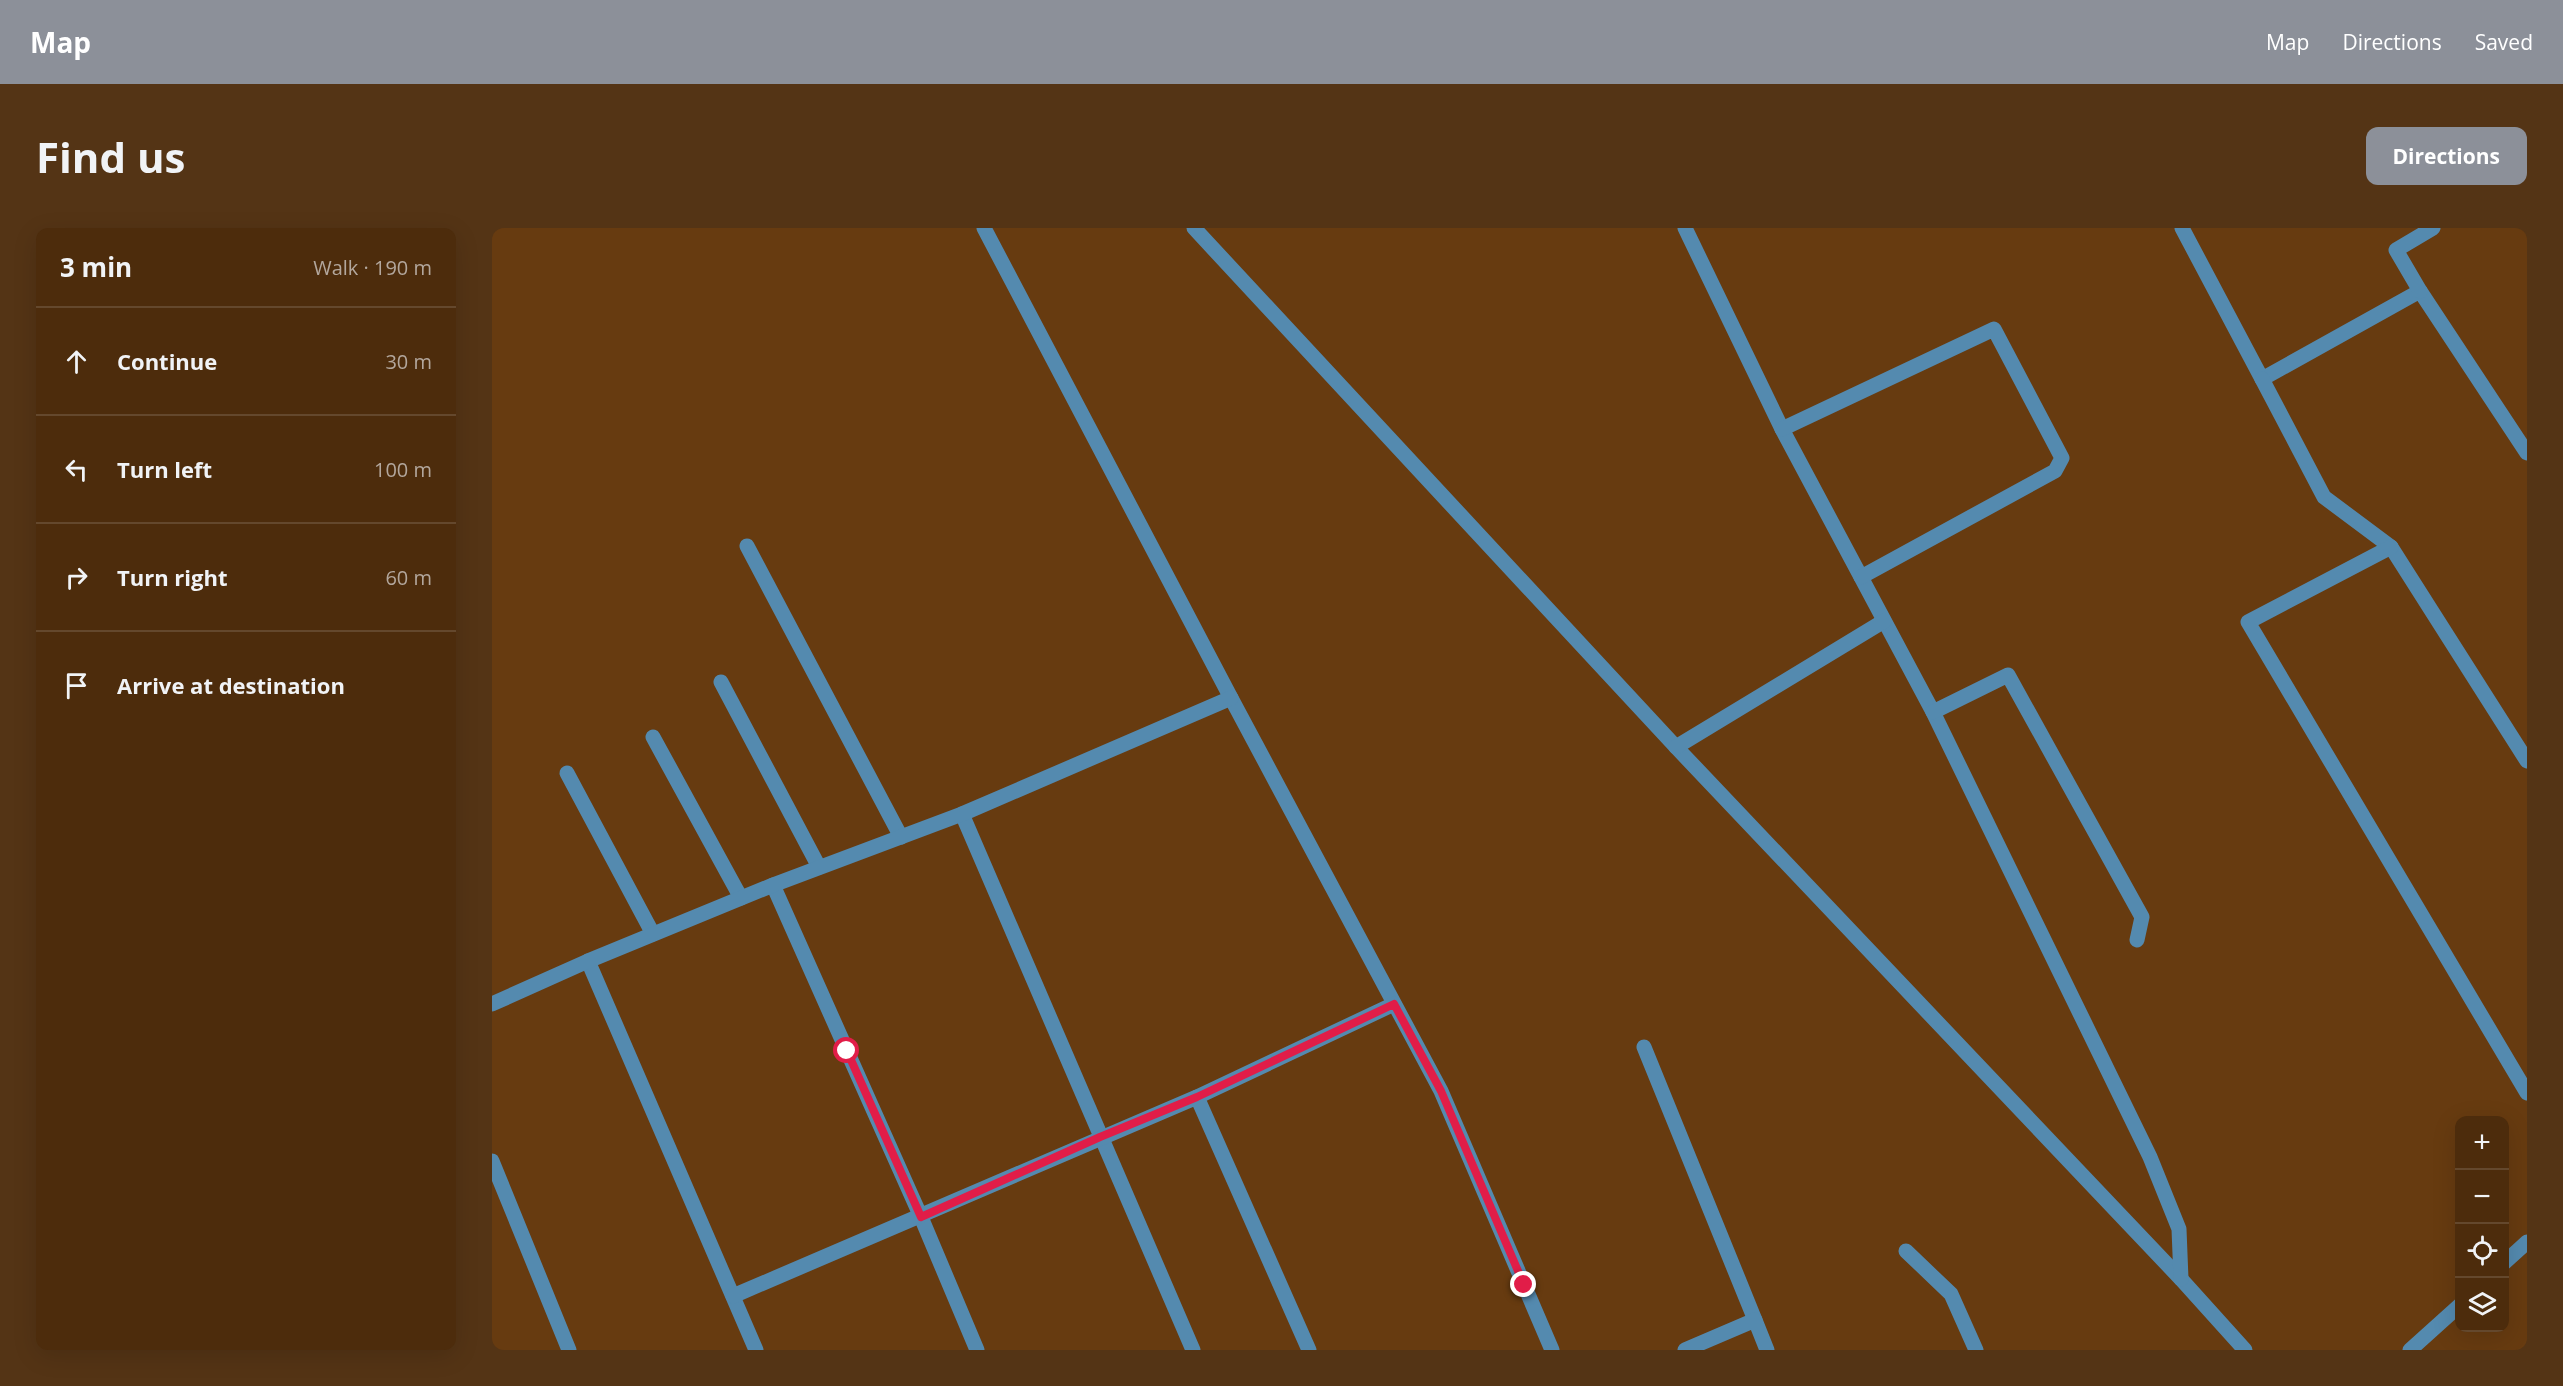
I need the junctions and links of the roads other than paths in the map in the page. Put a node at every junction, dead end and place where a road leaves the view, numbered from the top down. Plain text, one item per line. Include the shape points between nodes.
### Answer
1 (984, 228) edge
2 (1194, 228) edge
3 (1685, 228) edge
4 (2182, 228) edge
5 (2433, 228) edge
6 (2420, 291) junction
7 (2262, 378) junction
8 (1782, 429) junction
9 (2527, 453) edge
10 (747, 546) dead end
11 (2391, 547) junction
12 (1861, 577) junction
13 (1884, 621) junction
14 (721, 682) dead end
15 (1231, 699) junction
16 (1933, 712) junction
17 (653, 737) dead end
18 (1676, 747) junction
19 (2527, 761) edge
20 (567, 773) dead end
21 (962, 814) junction
22 (901, 837) junction
23 (819, 867) junction
24 (773, 885) junction
25 (741, 898) junction
26 (653, 934) junction
27 (2137, 940) dead end
28 (588, 961) junction
29 (492, 1004) edge
30 (1394, 1004) junction
31 (1644, 1047) dead end
32 (2527, 1093) edge
33 (1197, 1097) junction
34 (1100, 1137) junction
35 (492, 1161) edge
36 (921, 1217) junction
37 (2527, 1242) edge
38 (1906, 1251) dead end
39 (2509, 1259) edge
40 (2181, 1279) junction
41 (733, 1296) junction
42 (2455, 1310) edge
43 (1755, 1320) junction
44 (569, 1350) edge
45 (756, 1350) edge
46 (976, 1350) edge
47 (1193, 1350) edge
48 (1309, 1350) edge
49 (1552, 1350) edge
50 (1685, 1350) edge
51 (1767, 1350) edge
52 (1976, 1350) edge
53 (2245, 1350) edge
54 (2410, 1350) edge

1 - 15 street
2 - 18 street
3 - 8 street
4 - 7 street
5 - 6 street via 2396,250
6 - 7 street
6 - 9 street
7 - 11 street via 2324,497
8 - 12 street
8 - 12 street via 1994,329 2062,458 2055,471
10 - 22 street
11 - 19 street
11 - 32 street via 2248,622
12 - 13 street
13 - 16 street
13 - 18 street
14 - 23 street
15 - 21 street
15 - 30 street
16 - 27 street via 2008,675 2142,917
16 - 40 street via 2150,1157 2179,1229
17 - 25 street
18 - 40 street
20 - 26 street
21 - 22 street
21 - 34 street
22 - 23 street
23 - 24 street
24 - 25 street
24 - 36 street
25 - 26 street
26 - 28 street
28 - 29 street
28 - 41 street
30 - 33 street
30 - 49 street via 1441,1091
31 - 43 street
33 - 34 street
33 - 48 street
34 - 36 street
34 - 47 street
35 - 44 street
36 - 41 street
36 - 46 street
37 - 39 street
38 - 52 street via 1951,1294
40 - 53 street
41 - 45 street
42 - 54 street
43 - 50 street
43 - 51 street

